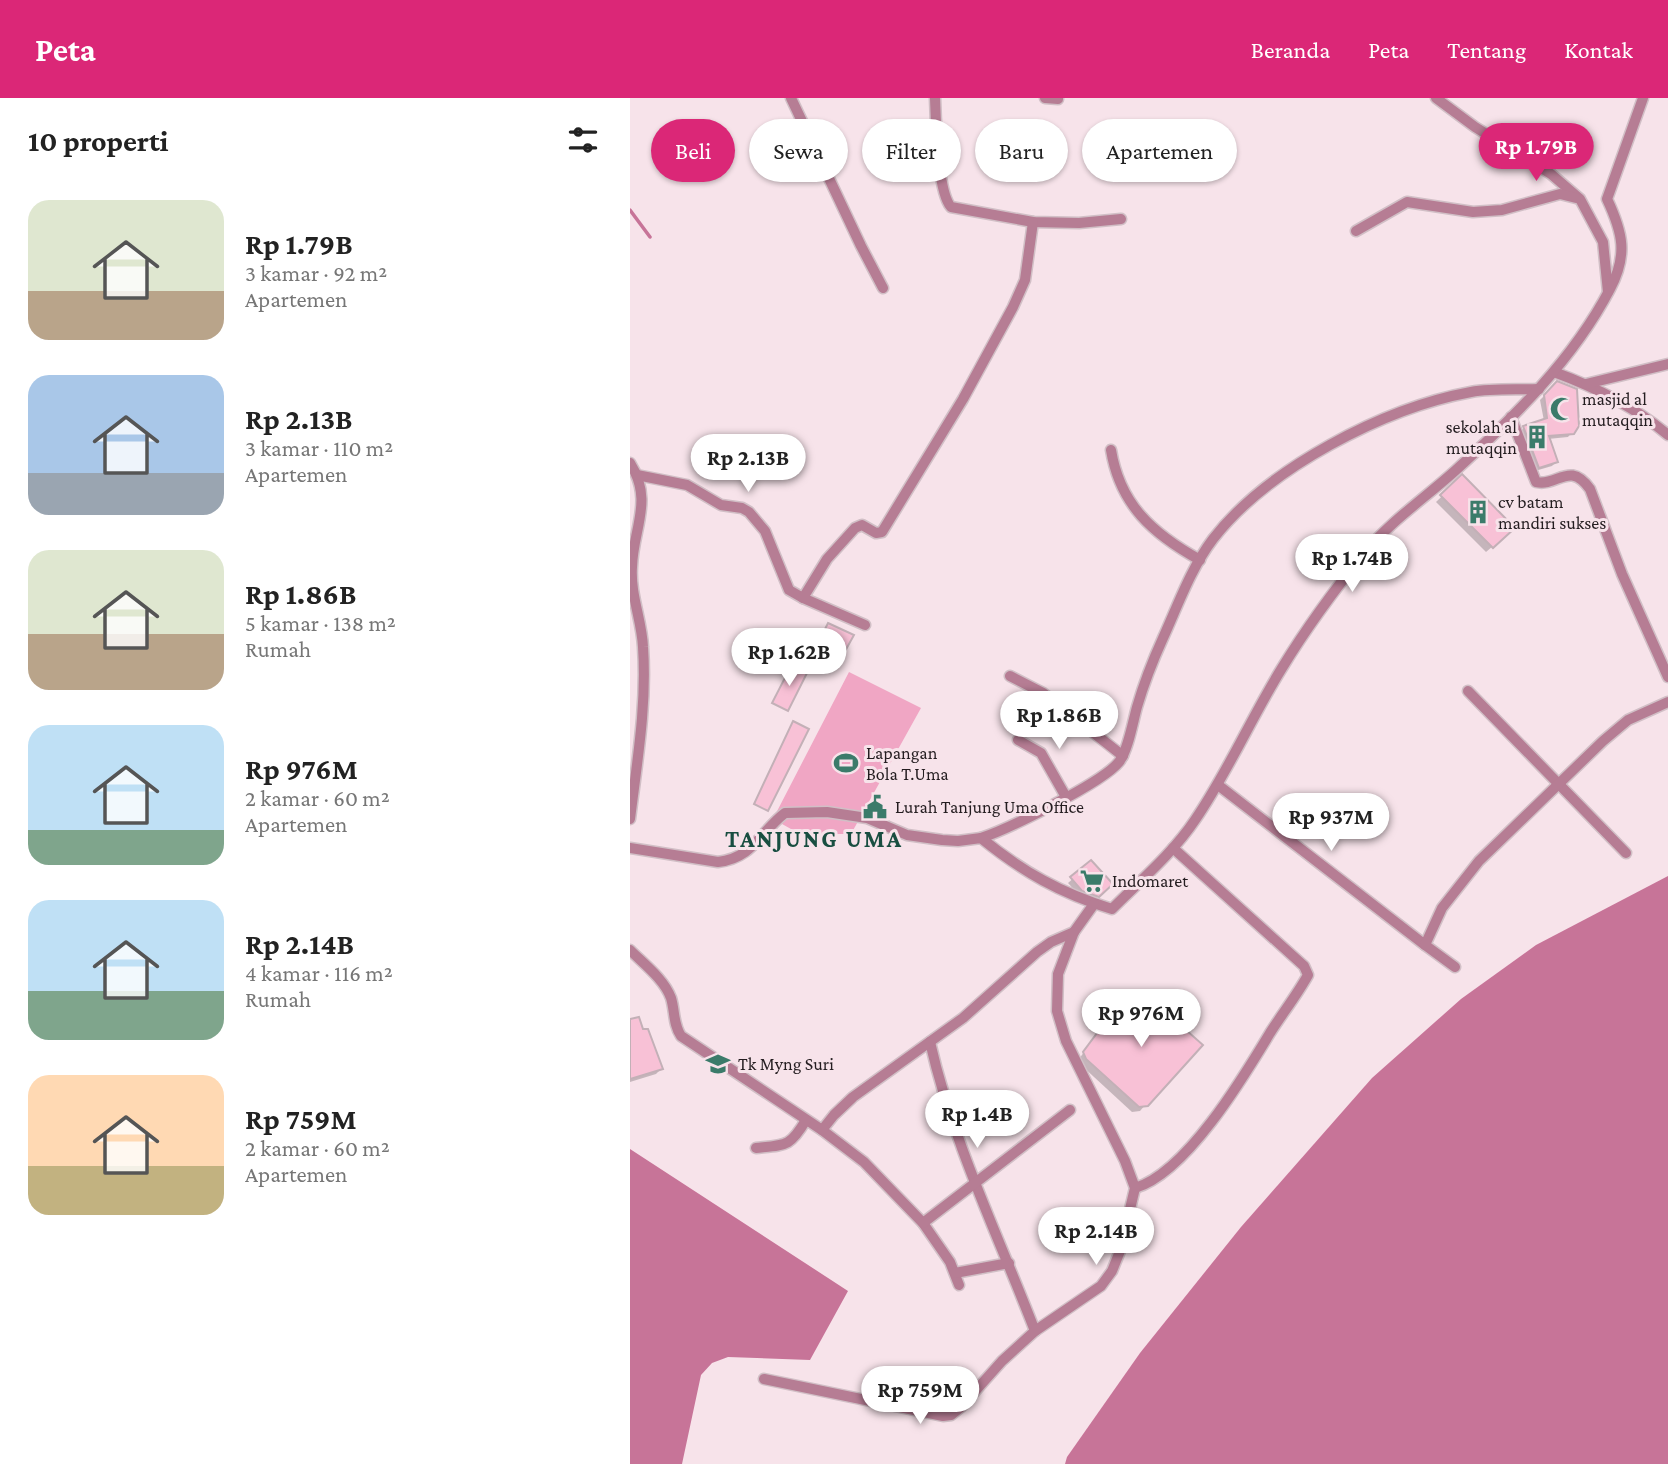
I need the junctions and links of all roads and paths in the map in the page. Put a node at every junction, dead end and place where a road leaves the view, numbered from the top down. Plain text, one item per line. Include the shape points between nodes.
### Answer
1 (791, 98) edge
2 (935, 98) edge
3 (1045, 98) edge
4 (1436, 98) edge
5 (1643, 98) edge
6 (1058, 99) edge
7 (1580, 199) junction
8 (1121, 219) dead end
9 (1033, 222) junction
10 (1356, 231) dead end
11 (884, 288) dead end
12 (1609, 292) junction
13 (1668, 364) edge
14 (1554, 372) junction
15 (1586, 384) junction
16 (1539, 389) junction
17 (1511, 417) junction
18 (1668, 435) edge
19 (1111, 450) dead end
20 (630, 463) edge
21 (637, 475) junction
22 (1200, 560) junction
23 (803, 598) junction
24 (865, 625) dead end
25 (1010, 676) dead end
26 (1668, 677) edge
27 (1468, 691) dead end
28 (1668, 702) edge
29 (1018, 740) dead end
30 (1124, 756) junction
31 (1218, 785) junction
32 (1559, 785) junction
33 (1066, 797) junction
34 (630, 819) edge
35 (981, 838) junction
36 (630, 848) edge
37 (1173, 848) junction
38 (1626, 853) dead end
39 (1094, 904) junction
40 (1074, 932) junction
41 (1425, 946) junction
42 (630, 950) edge
43 (1455, 967) dead end
44 (930, 1042) junction
45 (1070, 1110) dead end
46 (806, 1120) junction
47 (822, 1130) junction
48 (756, 1148) dead end
49 (975, 1184) junction
50 (1135, 1188) junction
51 (923, 1223) junction
52 (1009, 1263) junction
53 (955, 1273) junction
54 (959, 1285) dead end
55 (1035, 1331) junction
56 (764, 1379) dead end

1 - 11 street
2 - 9 street via 948,203 959,210
3 - 6 street
4 - 7 street via 1551,174
5 - 12 street via 1607,199 1622,236 1622,259
7 - 10 street via 1560,194 1502,210 1473,212 1407,202
7 - 12 street via 1603,242
8 - 9 street
9 - 23 street via 1025,280 937,443 882,532 862,525 855,528 827,559
12 - 14 street
13 - 15 street
14 - 15 street
14 - 16 street
15 - 18 street
16 - 17 street
16 - 22 street via 1444,397 1384,418 1290,470 1252,498
17 - 26 street via 1536,482 1572,475 1586,482
17 - 31 street via 1388,527 1325,603 1282,667
19 - 22 street via 1119,483 1134,508 1154,530
20 - 21 street
21 - 23 street via 687,485 721,505 749,512 765,531 789,590
21 - 34 street via 643,497 631,570 643,649 642,723
22 - 30 street via 1146,679
23 - 24 street
25 - 30 street via 1043,693
27 - 32 street
28 - 32 street via 1628,720
29 - 33 street via 1041,753
30 - 33 street via 1108,772
31 - 37 street
31 - 41 street
32 - 38 street
32 - 41 street via 1460,883 1442,908
33 - 35 street
35 - 36 street via 942,840 907,835 867,818 790,812 754,847 727,861
35 - 39 street via 1022,870
37 - 39 street via 1112,909
37 - 50 street via 1304,966 1308,975 1219,1111 1168,1170
39 - 40 street
40 - 44 street via 1037,952
40 - 50 street via 1058,974 1057,1011 1066,1041
41 - 43 street
42 - 46 street via 670,995 681,1036
44 - 47 street via 853,1097
44 - 49 street via 955,1135
45 - 49 street
46 - 47 street
46 - 48 street via 793,1140
47 - 51 street via 864,1163
49 - 51 street
49 - 52 street
50 - 55 street via 1112,1271 1091,1294
51 - 53 street
52 - 53 street
52 - 55 street
53 - 54 street
55 - 56 street via 951,1415

